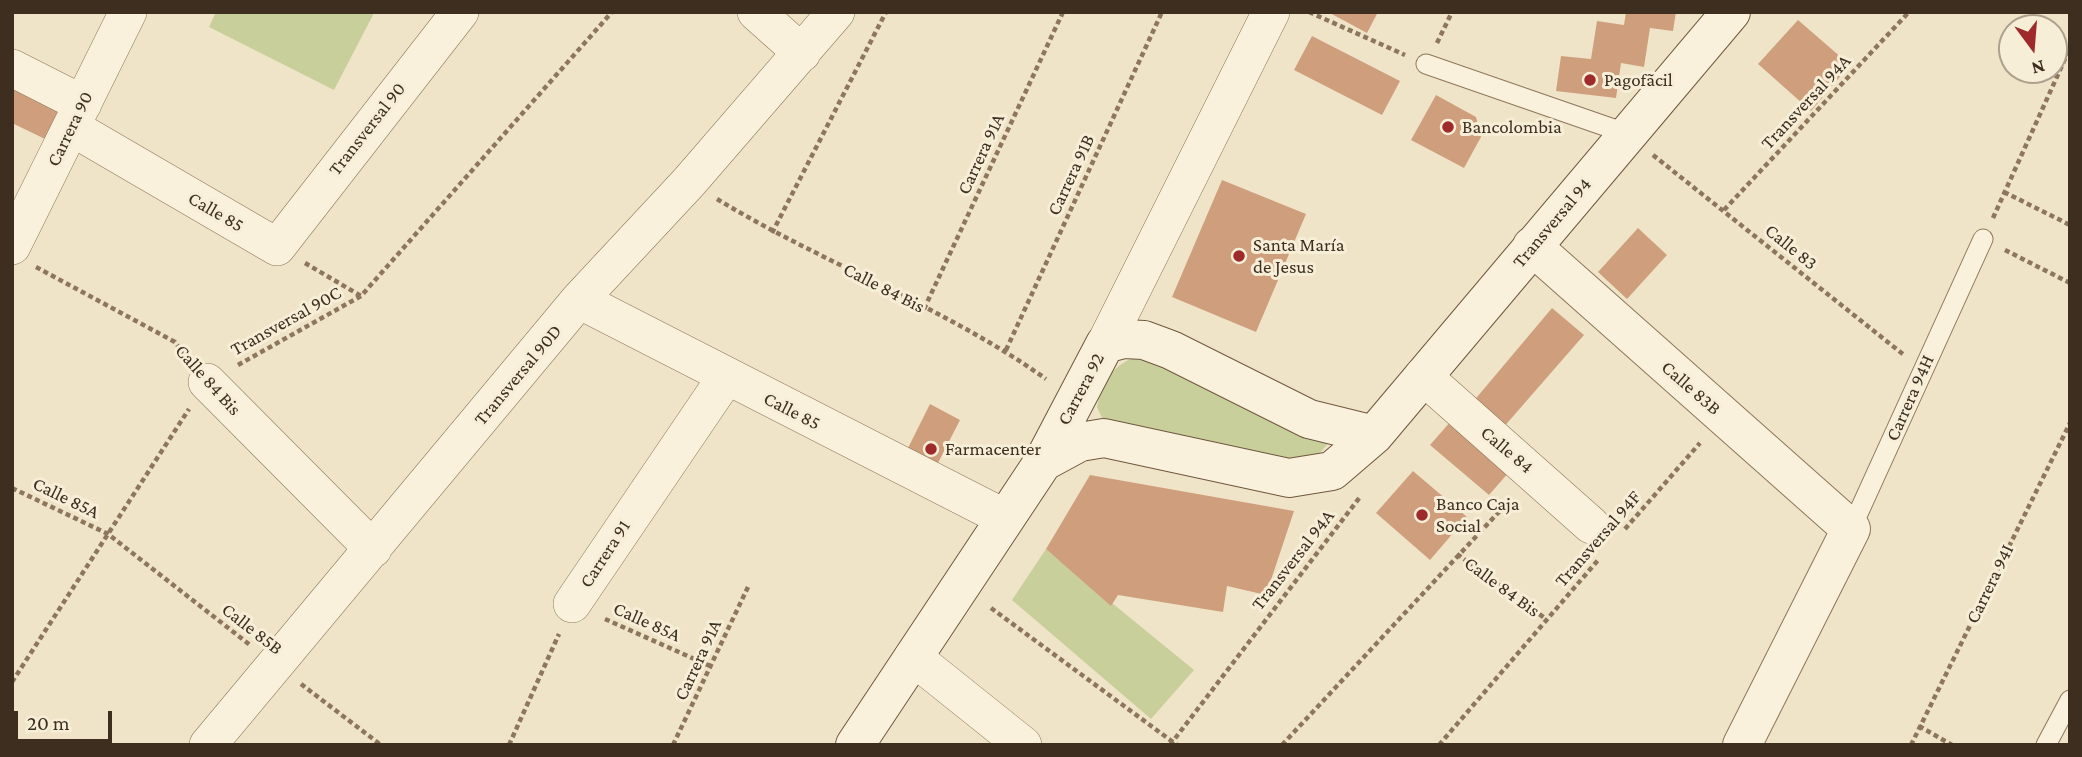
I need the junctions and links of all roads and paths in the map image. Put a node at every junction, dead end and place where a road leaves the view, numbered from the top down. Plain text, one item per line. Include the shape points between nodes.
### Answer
1 (128, 12) edge
2 (460, 12) edge
3 (612, 12) edge
4 (756, 12) edge
5 (836, 12) edge
6 (886, 12) edge
7 (1063, 12) edge
8 (1162, 12) edge
9 (1271, 12) edge
10 (1309, 12) edge
11 (1731, 12) edge
12 (1909, 12) edge
13 (2069, 51) edge
14 (802, 53) junction
15 (1426, 64) joint
16 (12, 68) edge
17 (77, 115) junction
18 (1640, 144) junction
19 (689, 182) junction
20 (2004, 192) junction
21 (1724, 210) junction
22 (2070, 225) edge
23 (772, 233) junction
24 (1983, 239) junction
25 (16, 244) edge
26 (1532, 246) junction
27 (277, 247) junction
28 (2070, 282) edge
29 (361, 296) junction
30 (579, 300) junction
31 (924, 309) junction
32 (1105, 344) junction
33 (1006, 350) junction
34 (1923, 370) junction
35 (1423, 376) junction
36 (726, 377) junction
37 (206, 382) junction
38 (1075, 400) junction
39 (1724, 416) junction
40 (2070, 423) edge
41 (1374, 435) junction
42 (1043, 462) junction
43 (1535, 474) junction
44 (12, 488) edge
45 (1366, 489) dead end
46 (1006, 518) junction
47 (1852, 529) junction
48 (108, 534) junction
49 (1605, 537) junction
50 (373, 549) junction
51 (1457, 554) junction
52 (748, 587) dead end
53 (572, 604) junction
54 (991, 608) dead end
55 (1546, 619) junction
56 (913, 657) junction
57 (275, 665) junction
58 (710, 666) junction
59 (12, 682) edge
60 (2070, 700) edge
61 (1919, 726) junction
62 (1171, 743) edge
63 (208, 745) edge
64 (381, 745) edge
65 (509, 745) edge
66 (673, 745) edge
67 (855, 745) edge
68 (1023, 745) edge
69 (1177, 745) edge
70 (1282, 745) edge
71 (1439, 745) edge
72 (1742, 745) edge
73 (1911, 745) edge
74 (1952, 745) edge
75 (2046, 745) edge

1 - 17 street, Carrera 90
2 - 27 street, Transversal 90
3 - 29 path, Transversal 90C
4 - 14 street
5 - 14 street, Transversal 90D
6 - 23 path
7 - 31 path, Carrera 91A
8 - 33 path, Carrera 91B
9 - 32 street, Carrera 92
10 - 15 path
11 - 18 main road, Transversal 94
12 - 21 path, Transversal 94A
13 - 20 path
14 - 19 street, Transversal 90D
15 - 18 lane
16 - 17 street, Calle 85
17 - 25 street, Carrera 90
17 - 27 street, Calle 85
18 - 21 path, Calle 83
18 - 26 main road, Transversal 94
19 - 23 path, Calle 84 Bis
19 - 30 street, Transversal 90D
20 - 22 path
20 - 24 path
21 - 34 path, Calle 83
23 - 31 path, Calle 84 Bis
24 - 28 path
24 - 34 lane, Carrera 94H
25 - 37 path, Calle 84 Bis via 175,342
26 - 35 main road, Transversal 94
26 - 39 main road, Calle 83B
27 - 29 path
29 - 37 path, Transversal 90C
30 - 36 street, Calle 85
30 - 50 street, Transversal 90D
31 - 33 path, Calle 84 Bis
32 - 38 main road, Carrera 92
32 - 41 main road via 1124,339 1153,344 1310,419
33 - 38 path, Calle 84 Bis
34 - 47 lane, Carrera 94H
35 - 41 main road, Transversal 94
35 - 43 street, Calle 84
36 - 46 street, Calle 85
36 - 53 street, Carrera 91
37 - 48 path, Transversal 90C
37 - 50 street, Calle 84 Bis
38 - 42 main road, Carrera 92
39 - 47 main road, Calle 83B
39 - 49 path, Transversal 94F
40 - 61 path, Carrera 94I
41 - 42 main road, Transversal 94 via 1332,471 1289,478 1104,438 1080,442
42 - 46 main road, Carrera 92
43 - 49 street, Calle 84
43 - 51 path
44 - 48 path, Calle 85A
45 - 62 path, Transversal 94A
46 - 56 main road, Carrera 92
47 - 72 main road, Carrera 94H
48 - 57 path, Calle 85B
48 - 59 path, Transversal 90C
49 - 55 path, Transversal 94F
50 - 57 street, Transversal 90D
51 - 55 path, Calle 84 Bis
51 - 70 path
52 - 58 path, Carrera 91A
53 - 58 path, Calle 85A
53 - 65 path, Carrera 91
54 - 62 path
55 - 71 path, Transversal 94F
56 - 67 main road, Carrera 92
56 - 68 street
57 - 63 street, Transversal 90D
57 - 64 path, Calle 85B
58 - 66 path, Carrera 91A
60 - 75 lane
61 - 73 path, Carrera 94I
61 - 74 path
62 - 69 path

